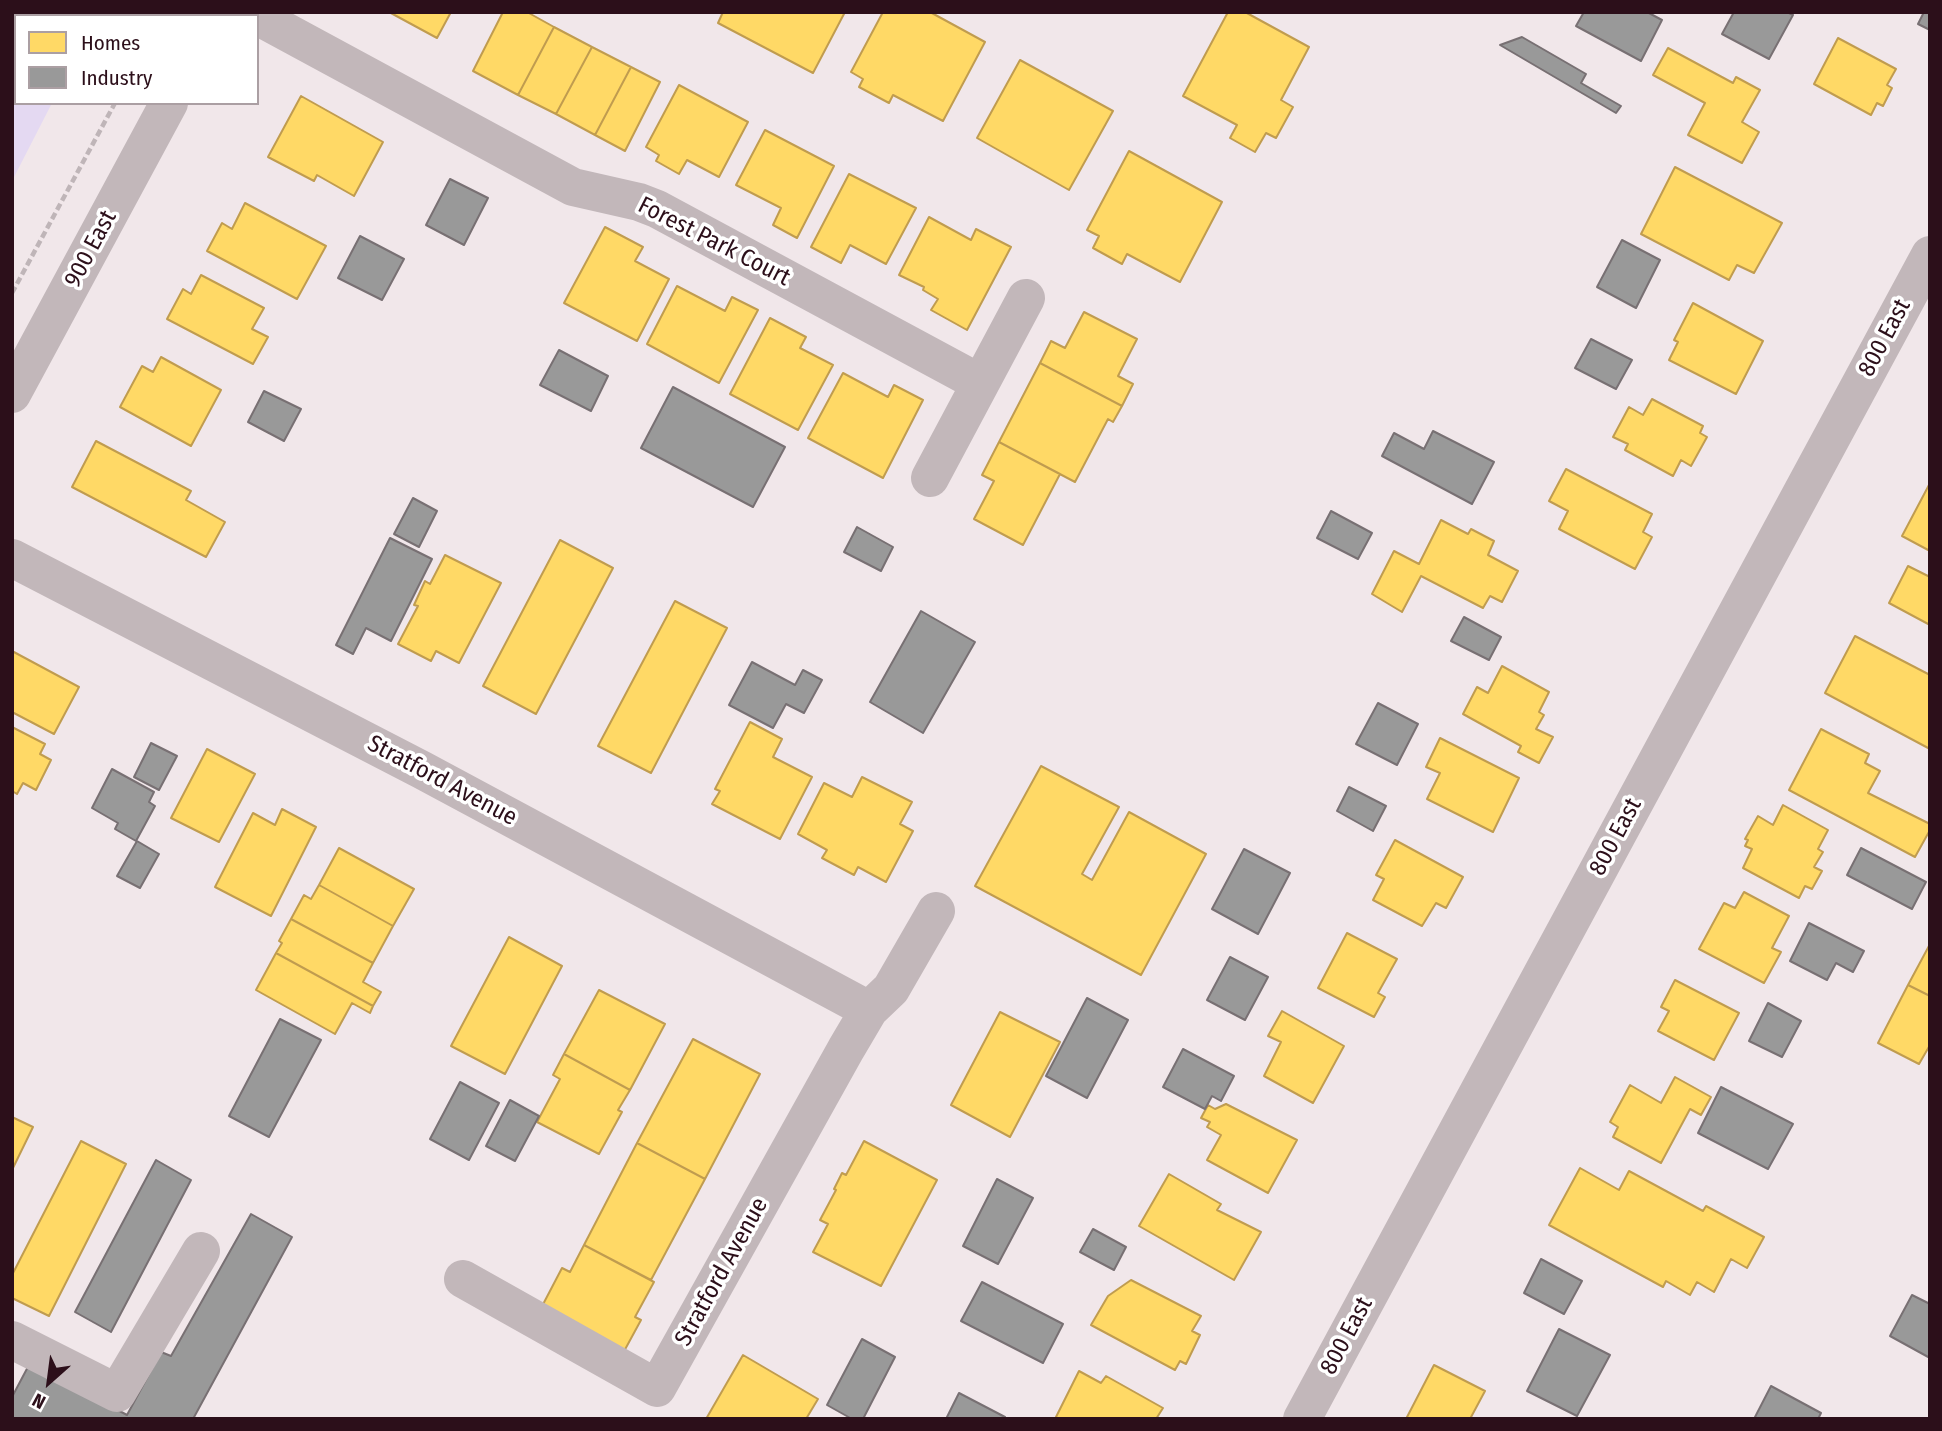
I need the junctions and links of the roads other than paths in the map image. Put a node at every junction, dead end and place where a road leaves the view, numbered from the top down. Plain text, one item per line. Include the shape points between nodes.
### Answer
1 (259, 17) edge
2 (168, 105) edge
3 (1930, 255) edge
4 (1026, 298) dead end
5 (980, 383) junction
6 (12, 394) edge
7 (930, 478) dead end
8 (12, 558) edge
9 (936, 911) dead end
10 (869, 1010) junction
11 (201, 1251) dead end
12 (463, 1279) dead end
13 (15, 1348) edge
14 (1302, 1419) edge

1 - 5 street, Forest Park Court via 573,187 657,209
2 - 6 street, 900 East
3 - 14 street, 800 East
4 - 5 street
5 - 7 street
8 - 10 street, Stratford Avenue via 434,776
9 - 10 street, Stratford Avenue via 891,989
10 - 12 street, Stratford Avenue via 657,1388
11 - 13 street via 117,1393

